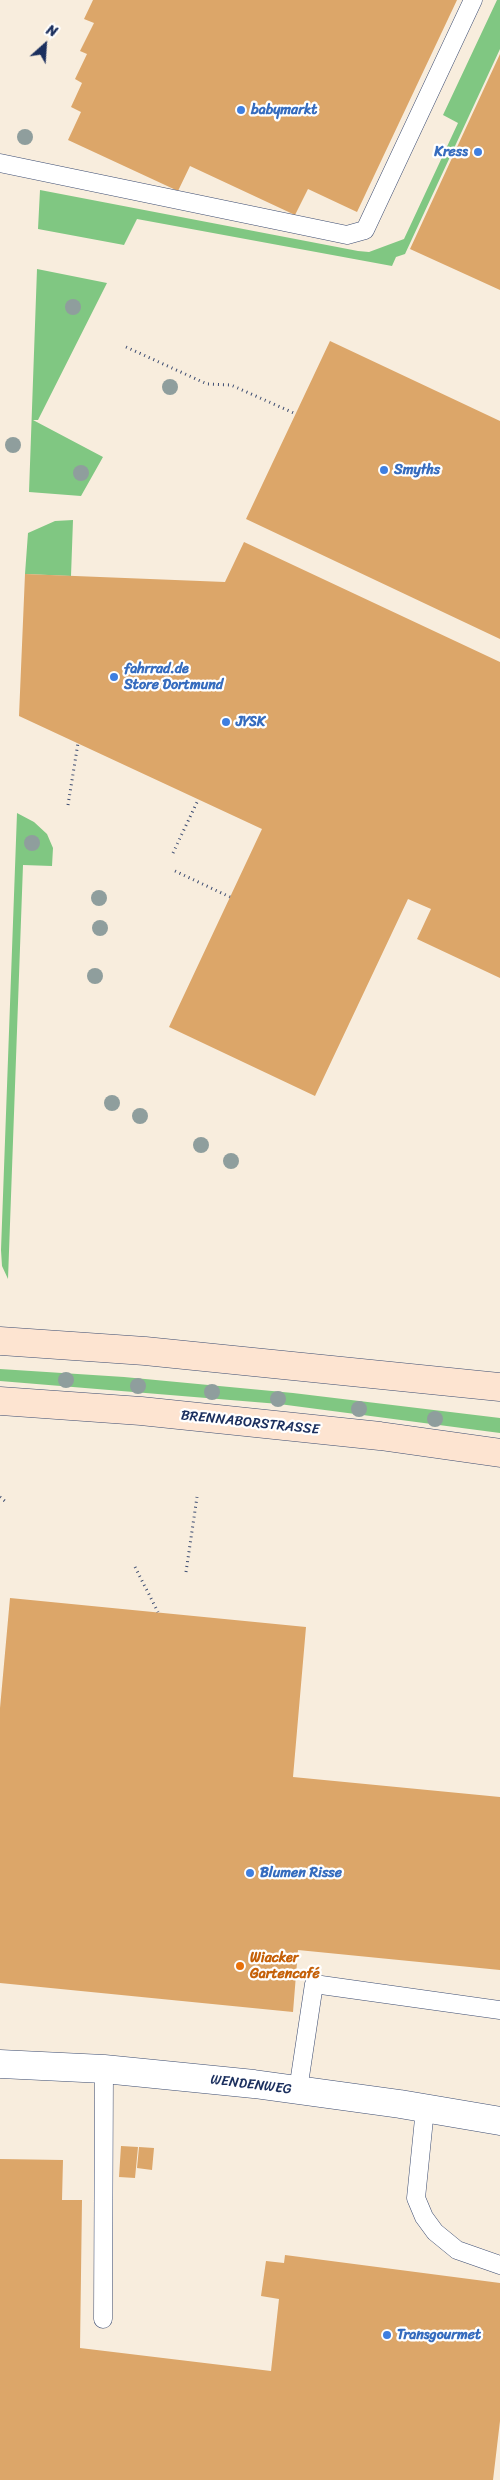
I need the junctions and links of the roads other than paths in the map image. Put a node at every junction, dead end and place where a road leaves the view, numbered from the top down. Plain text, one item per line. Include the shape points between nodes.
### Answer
1 (472, 0) edge
2 (0, 163) edge
3 (0, 1341) edge
4 (500, 1386) edge
5 (0, 1401) edge
6 (500, 1453) edge
7 (500, 2010) edge
8 (0, 2064) edge
9 (104, 2069) junction
10 (298, 2090) junction
11 (425, 2109) junction
12 (500, 2121) edge
13 (500, 2265) edge
14 (103, 2319) dead end

1 - 2 lane via 365,230 348,235
3 - 4 main road via 145,1351
5 - 6 main road, BRENNABORSTRASSE via 141,1411 380,1436
7 - 10 lane via 314,1984
8 - 9 street, WENDENWEG
9 - 10 street, WENDENWEG
9 - 14 lane
10 - 11 street, WENDENWEG
11 - 12 street, WENDENWEG
11 - 13 lane via 416,2198 424,2217 457,2250

